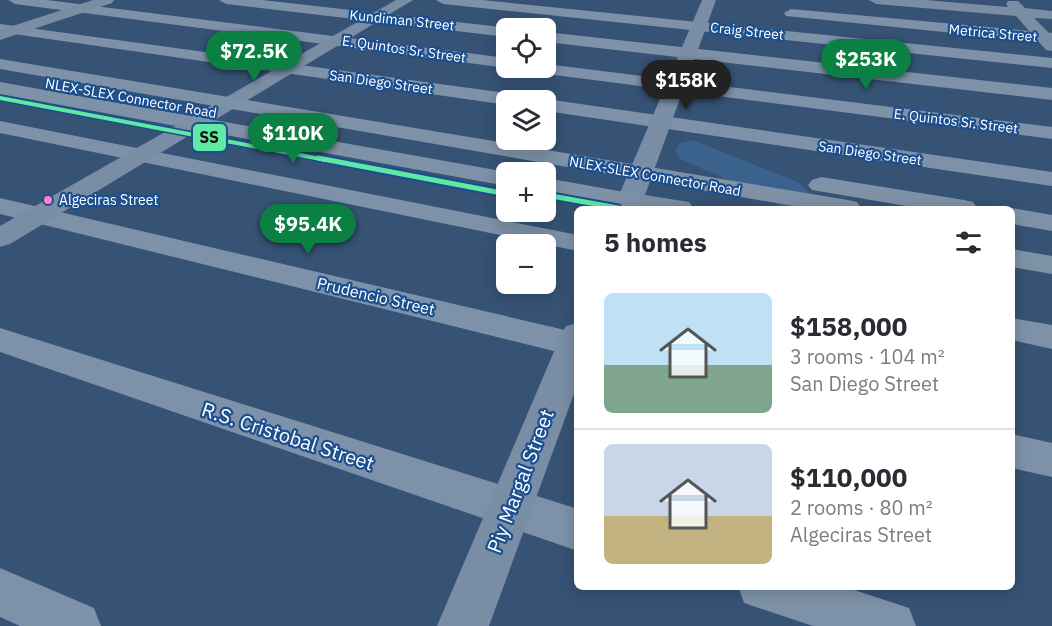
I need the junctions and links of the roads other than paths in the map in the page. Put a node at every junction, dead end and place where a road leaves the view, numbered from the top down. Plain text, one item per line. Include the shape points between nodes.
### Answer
1 (15, 0) edge
2 (107, 0) edge
3 (226, 0) edge
4 (406, 0) edge
5 (442, 0) edge
6 (876, 0) edge
7 (1010, 0) edge
8 (705, 4) edge
9 (82, 8) junction
10 (775, 12) dead end
11 (1022, 12) junction
12 (1052, 15) edge
13 (377, 18) junction
14 (699, 25) junction
15 (5, 31) edge
16 (496, 31) edge
17 (556, 38) edge
18 (337, 40) junction
19 (1049, 41) edge
20 (688, 53) junction
21 (496, 62) edge
22 (1052, 63) edge
23 (0, 64) edge
24 (289, 69) junction
25 (556, 70) edge
26 (0, 76) edge
27 (123, 85) junction
28 (675, 86) junction
29 (0, 88) edge
30 (1052, 94) edge
31 (496, 98) edge
32 (556, 106) edge
33 (661, 122) junction
34 (0, 127) edge
35 (496, 132) edge
36 (1052, 133) edge
37 (556, 143) edge
38 (141, 154) junction
39 (496, 169) edge
40 (496, 177) edge
41 (1052, 179) edge
42 (556, 181) edge
43 (556, 182) edge
44 (556, 183) edge
45 (844, 198) edge
46 (629, 205) edge
47 (0, 206) edge
48 (599, 206) edge
49 (646, 206) edge
50 (727, 206) edge
51 (940, 206) edge
52 (39, 215) junction
53 (1015, 217) edge
54 (1051, 228) edge
55 (1015, 235) edge
56 (0, 238) edge
57 (574, 242) edge
58 (1015, 261) edge
59 (1052, 267) edge
60 (1015, 330) edge
61 (1052, 337) edge
62 (0, 340) edge
63 (574, 341) edge
64 (574, 346) edge
65 (1015, 452) edge
66 (1052, 460) edge
67 (509, 510) junction
68 (574, 529) edge
69 (774, 590) edge
70 (0, 592) edge
71 (76, 626) edge
72 (464, 626) edge
73 (891, 626) edge

1 - 9 street, E. Quintos Sr. Street
2 - 9 street
3 - 13 street, Kundiman Street
4 - 13 street
5 - 14 street, Craig Street
6 - 11 street
7 - 11 street
8 - 14 street
9 - 15 street
9 - 18 street, E. Quintos Sr. Street
10 - 19 street, Metrica Street
11 - 12 street
11 - 19 street
13 - 16 street, Kundiman Street
13 - 18 street
14 - 20 street
14 - 22 street, Craig Street
15 - 24 street, San Diego Street
17 - 20 street
18 - 21 street, E. Quintos Sr. Street
18 - 24 street
20 - 28 street
20 - 30 street
23 - 27 highway, NLEX-SLEX Connector Road
24 - 31 street, San Diego Street
24 - 38 street
25 - 28 street, E. Quintos Sr. Street
26 - 39 highway, NLEX-SLEX Connector Road via 162,103
27 - 35 highway via 220,91
27 - 45 highway, NLEX-SLEX Connector Road
28 - 33 street
28 - 36 street, E. Quintos Sr. Street
29 - 40 highway
32 - 33 street, San Diego Street
33 - 41 street, San Diego Street
33 - 46 street
34 - 38 street
37 - 45 highway
38 - 52 street
38 - 57 street
42 - 50 highway, NLEX-SLEX Connector Road
43 - 46 highway
44 - 48 street
45 - 51 highway
46 - 49 street
47 - 52 street, Prudencio Street
52 - 56 street
52 - 63 street, Prudencio Street
53 - 54 highway
54 - 55 highway
58 - 59 street
60 - 61 street
62 - 67 street, R.S. Cristobal Street
64 - 67 street, Piy Margal Street
65 - 66 street
67 - 68 street, R.S. Cristobal Street
67 - 72 street, Piy Margal Street
69 - 73 street
70 - 71 street

